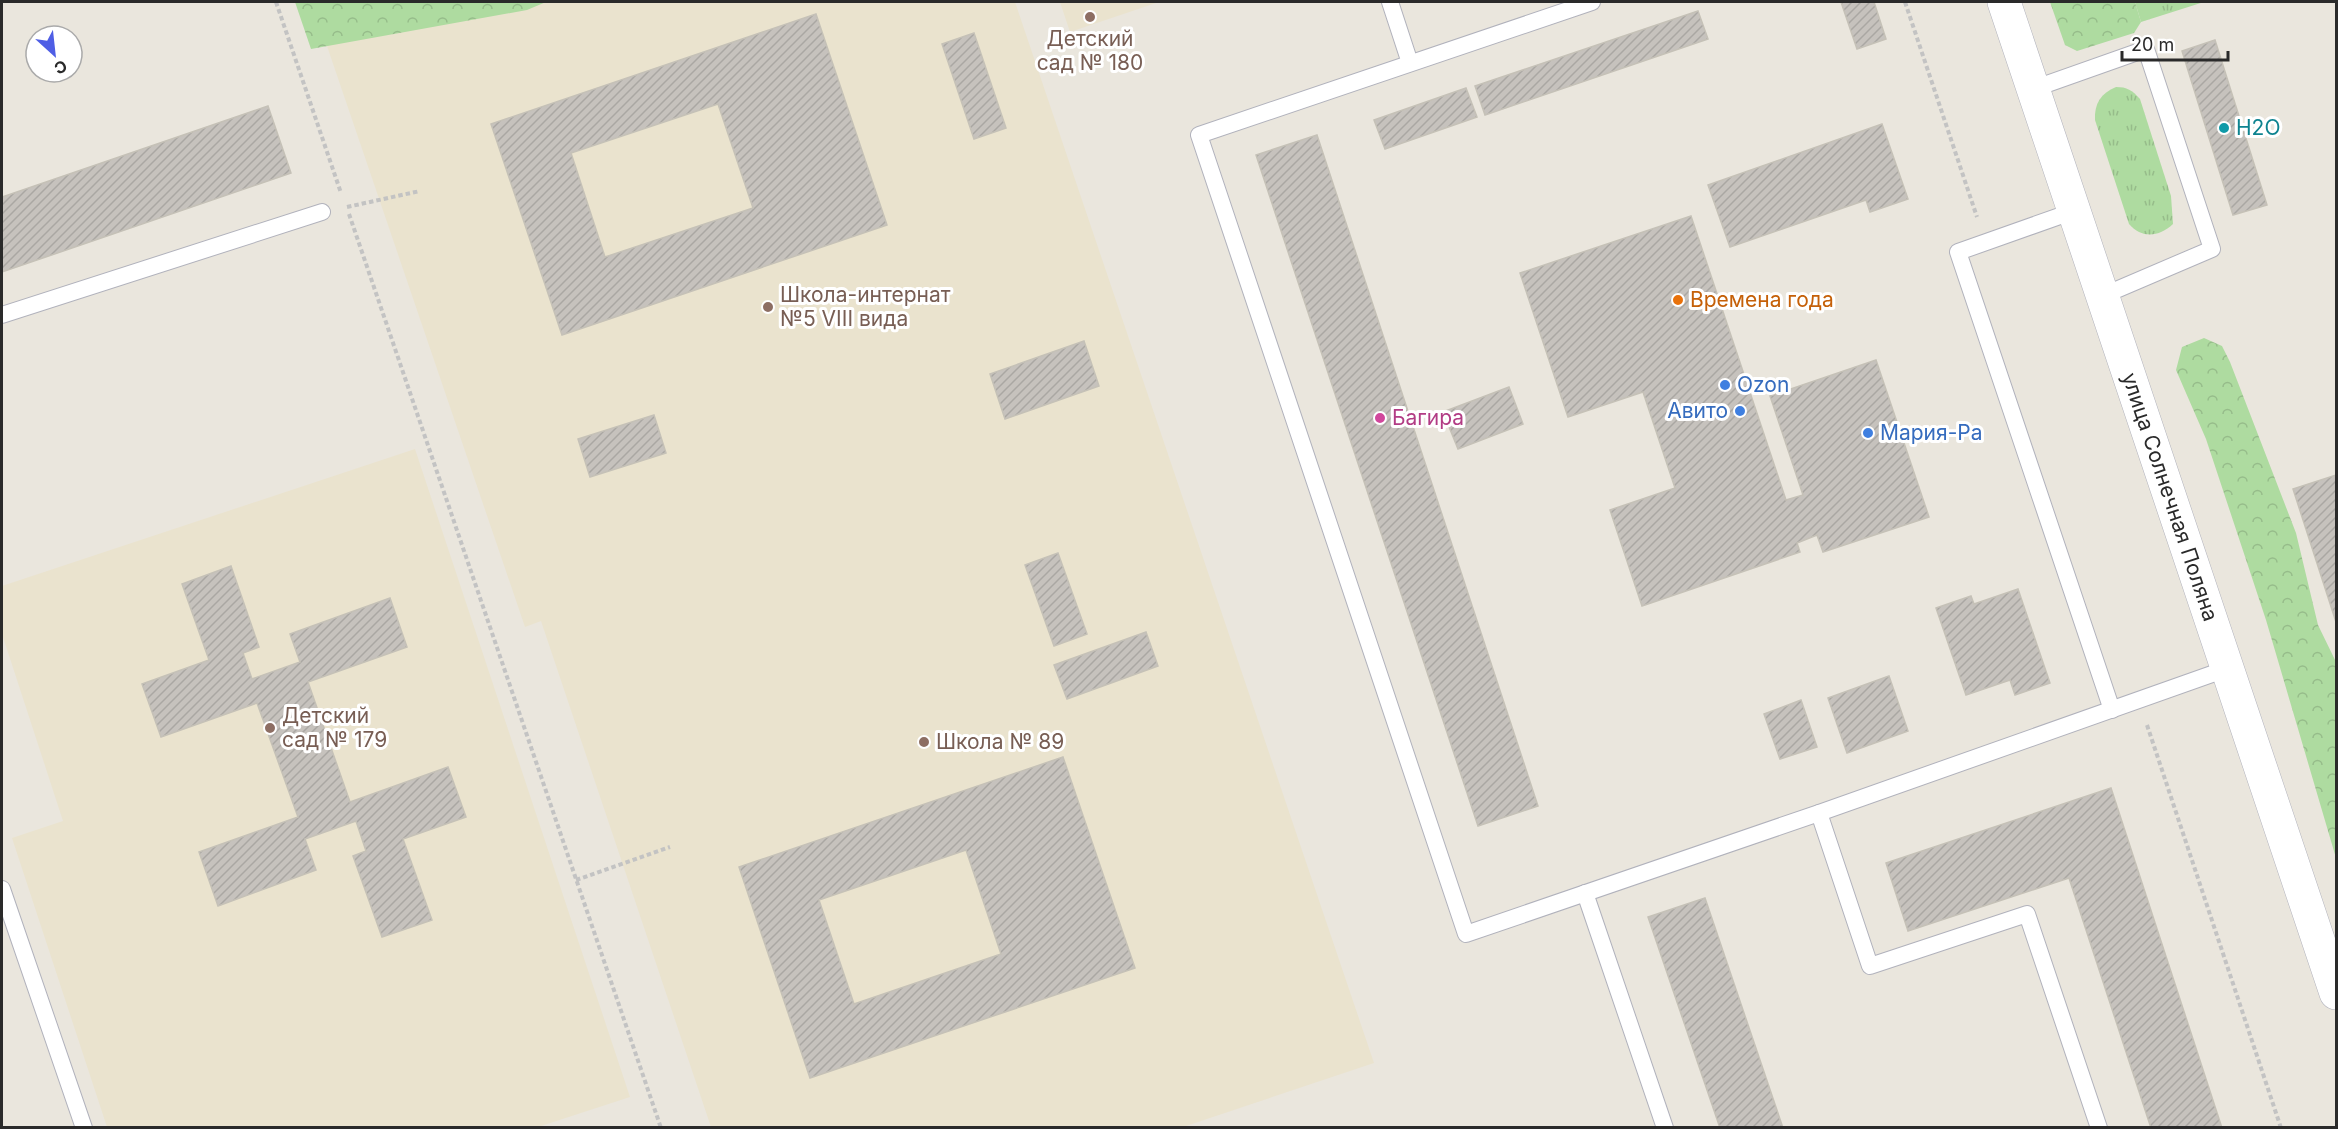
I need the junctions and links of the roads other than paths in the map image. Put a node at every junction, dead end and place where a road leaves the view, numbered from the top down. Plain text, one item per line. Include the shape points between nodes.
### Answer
1 (1390, 2) edge
2 (1592, 2) edge
3 (2004, 2) edge
4 (1410, 63) junction
5 (2033, 89) junction
6 (2074, 211) junction
7 (322, 212) road end
8 (2102, 296) junction
9 (2, 315) edge
10 (2229, 668) junction
11 (2112, 710) junction
12 (1819, 813) junction
13 (2, 889) edge
14 (1585, 893) junction
15 (2337, 993) edge
16 (84, 1128) edge
17 (1665, 1128) edge
18 (2099, 1128) edge

1 - 4 lane
2 - 4 lane
3 - 5 street, улица Солнечная Поляна
4 - 14 lane via 1199,135 1466,934
5 - 6 street, улица Солнечная Поляна
5 - 8 lane via 2146,49 2150,60 2212,249
6 - 8 street, улица Солнечная Поляна
6 - 11 lane via 1958,252
7 - 9 lane
8 - 10 street, улица Солнечная Поляна
10 - 11 lane
10 - 15 street, улица Солнечная Поляна
11 - 12 lane
12 - 14 lane
12 - 18 lane via 1870,966 2028,914
13 - 16 lane
14 - 17 lane

